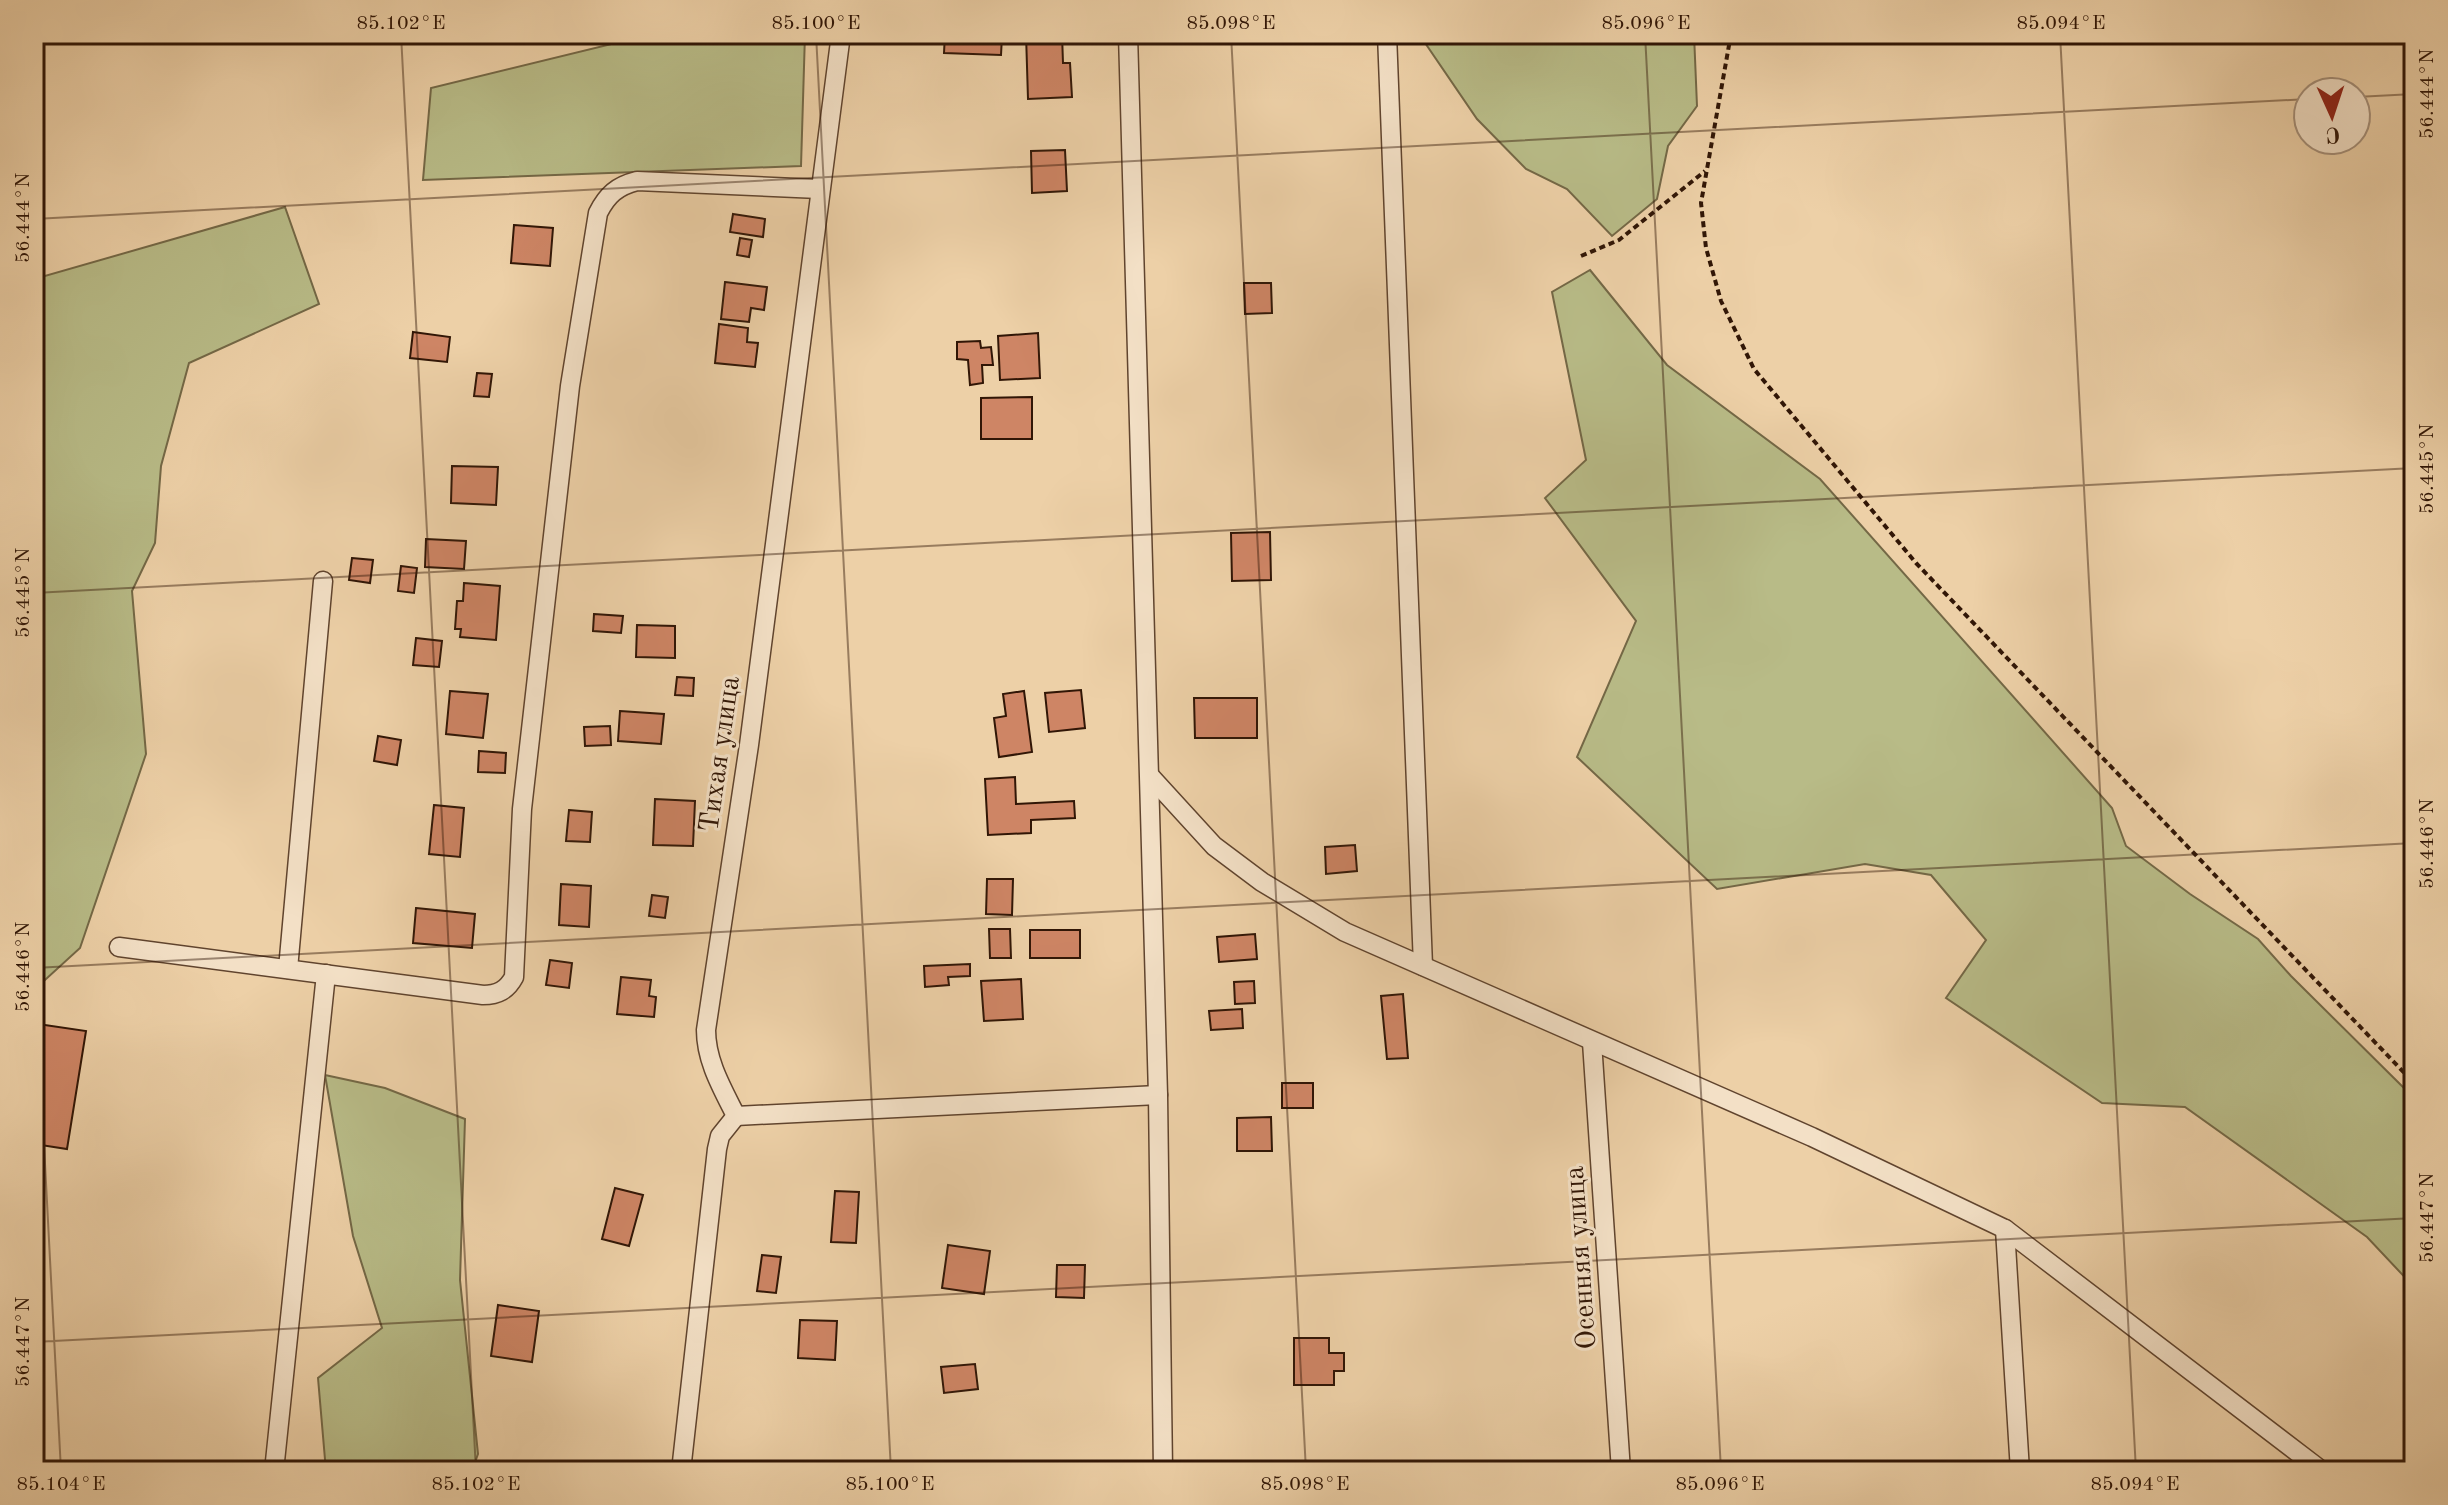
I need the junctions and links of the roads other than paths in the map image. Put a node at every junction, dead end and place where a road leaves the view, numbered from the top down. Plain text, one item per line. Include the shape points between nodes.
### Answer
1 (841, 34) edge
2 (1128, 34) edge
3 (1387, 34) edge
4 (819, 189) junction
5 (323, 581) dead end
6 (1150, 776) junction
7 (119, 947) dead end
8 (1423, 966) junction
9 (288, 969) junction
10 (326, 974) junction
11 (1592, 1042) junction
12 (1158, 1095) junction
13 (736, 1116) junction
14 (2005, 1229) junction
15 (274, 1471) edge
16 (681, 1471) edge
17 (1163, 1471) edge
18 (1621, 1471) edge
19 (2020, 1471) edge
20 (2322, 1471) edge

1 - 4 street, Тихая улица
2 - 6 street
3 - 8 street
4 - 10 street via 637,181 622,185 604,202 570,386 522,809 514,977 502,992 483,995
4 - 13 street, Тихая улица via 749,745 706,1030 711,1063
5 - 9 street
6 - 8 street via 1214,846 1262,882 1345,932
6 - 12 street
7 - 9 street
8 - 11 street
9 - 10 street
10 - 15 street
11 - 14 street via 1812,1137
11 - 18 street, Осенняя улица
12 - 13 street
12 - 17 street
13 - 16 street via 717,1149
14 - 19 street
14 - 20 street

